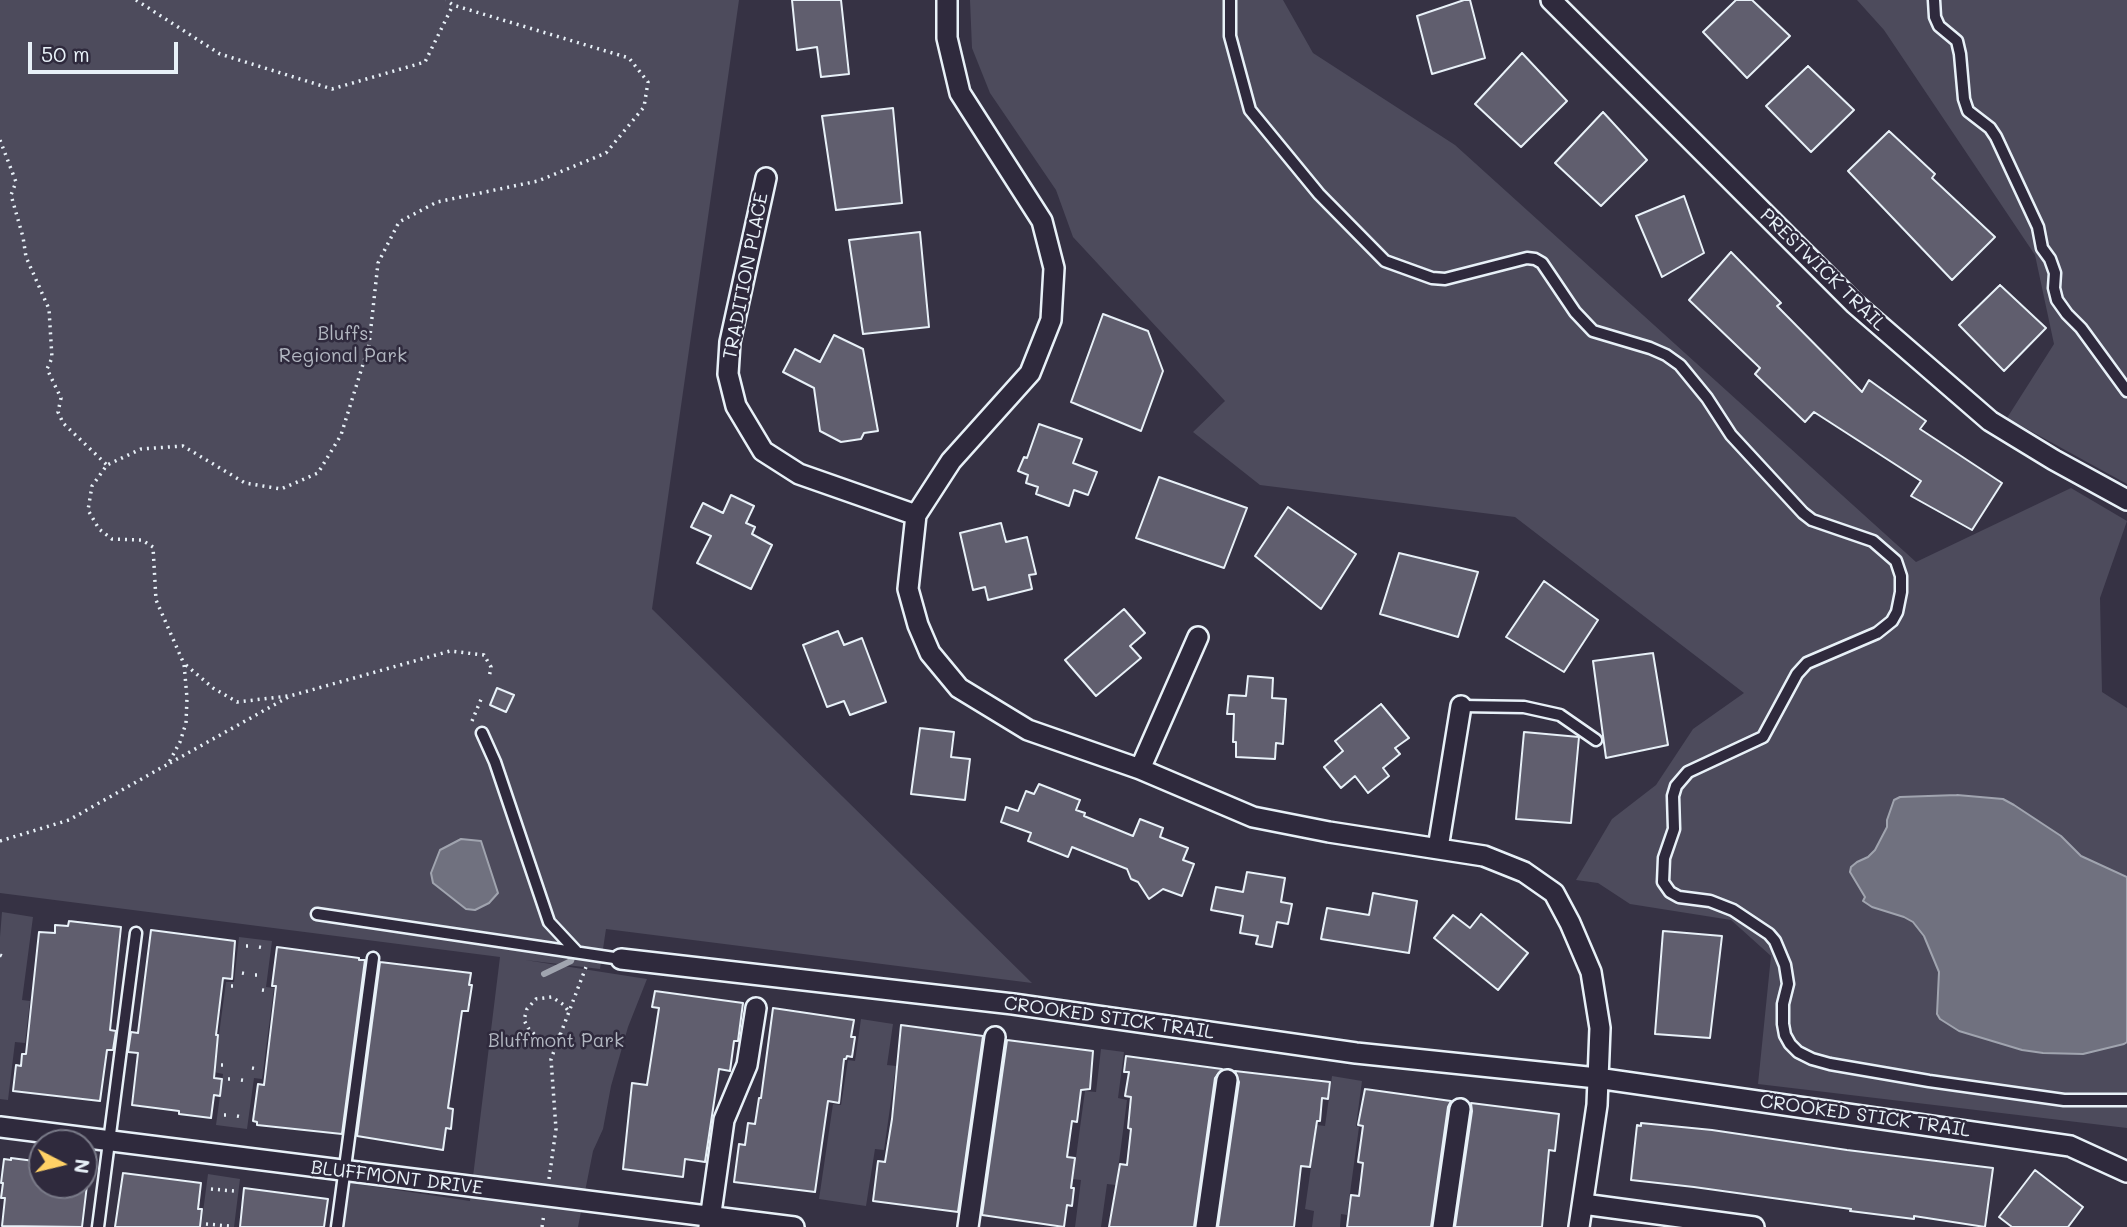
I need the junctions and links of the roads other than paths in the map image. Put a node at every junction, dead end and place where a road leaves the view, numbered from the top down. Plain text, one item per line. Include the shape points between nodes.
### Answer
1 (947, 0) edge
2 (1230, 0) edge
3 (1551, 0) edge
4 (1934, 0) edge
5 (766, 178) dead end
6 (2127, 391) edge
7 (2127, 500) edge
8 (916, 515) junction
9 (1198, 637) dead end
10 (1461, 706) joint
11 (482, 733) dead end
12 (1597, 740) dead end
13 (1140, 769) junction
14 (1438, 848) junction
15 (317, 914) dead end
16 (136, 933) dead end
17 (582, 953) junction
18 (373, 958) dead end
19 (621, 959) joint
20 (756, 1008) dead end
21 (995, 1037) dead end
22 (1597, 1078) junction
23 (1227, 1080) dead end
24 (2127, 1100) edge
25 (1460, 1109) dead end
26 (0, 1127) edge
27 (110, 1140) junction
28 (345, 1171) junction
29 (2127, 1172) edge
30 (1583, 1204) junction
31 (709, 1221) edge
32 (98, 1227) edge
33 (337, 1227) edge
34 (794, 1227) edge
35 (968, 1227) edge
36 (1206, 1227) edge
37 (1443, 1227) edge
38 (1579, 1227) edge
39 (1754, 1227) edge

1 - 8 street via 947,38 960,93 1042,221 1054,268 1051,320 1030,373 951,461
2 - 24 lane via 1230,36 1250,110 1319,194 1385,261 1445,279 1527,258 1542,263 1593,331 1650,348 1680,365 1731,435 1803,513 1873,541 1896,561 1901,592 1892,621 1877,633 1807,663 1763,737 1688,772 1673,796 1674,830 1662,867 1664,882 1679,897 1733,910 1775,941 1788,984 1783,1024 1790,1044 1812,1059 1893,1075 2064,1100
3 - 7 street, PRESTWICK TRAIL via 1855,304 1990,421
4 - 6 lane via 1940,26 1957,41 1968,111 1996,137 2055,272 2057,300
5 - 8 street, TRADITION PLACE via 730,342 728,374 736,406 762,451 799,474
8 - 13 street via 908,589 930,653 959,688 1028,730
9 - 13 street
10 - 12 lane via 1524,707 1560,715
10 - 14 street
11 - 17 lane via 549,922
13 - 14 street via 1253,817
14 - 22 street via 1484,856 1524,872 1554,893 1591,972 1600,1028
15 - 17 lane
16 - 27 lane
17 - 19 lane
18 - 28 lane
19 - 22 street, CROOKED STICK TRAIL
20 - 31 street via 747,1065 724,1119
21 - 35 street
22 - 29 street, CROOKED STICK TRAIL via 2070,1146
22 - 30 street
23 - 36 street
25 - 37 street
26 - 27 street, BLUFFMONT DRIVE
27 - 28 street, BLUFFMONT DRIVE
27 - 32 lane
28 - 31 street, BLUFFMONT DRIVE via 610,1202
28 - 33 lane
30 - 38 street
30 - 39 street
31 - 34 street, BLUFFMONT DRIVE

